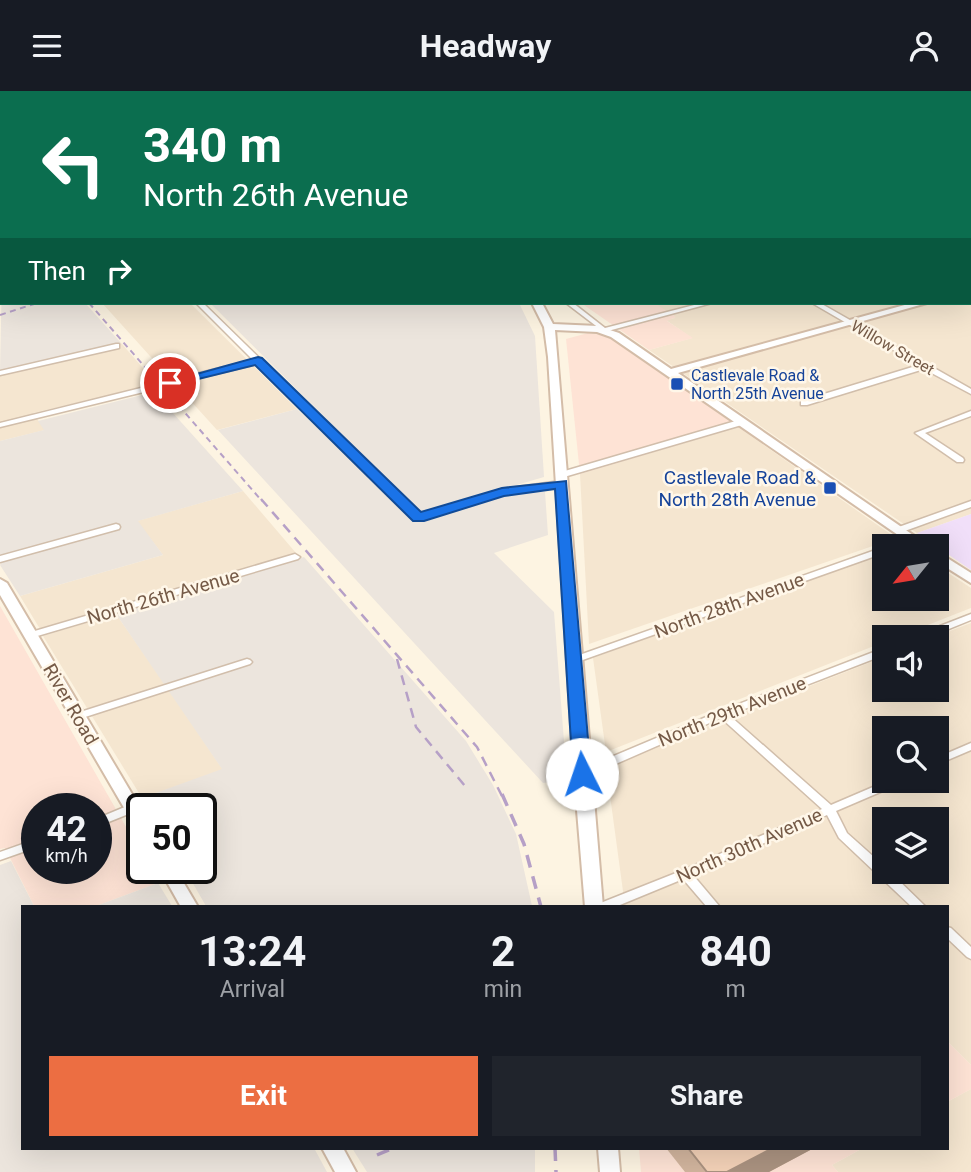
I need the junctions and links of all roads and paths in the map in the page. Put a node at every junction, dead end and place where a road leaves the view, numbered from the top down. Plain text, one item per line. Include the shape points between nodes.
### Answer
1 (201, 305) edge
2 (538, 305) edge
3 (572, 305) edge
4 (701, 305) edge
5 (819, 305) edge
6 (915, 305) edge
7 (851, 323) junction
8 (549, 327) junction
9 (604, 330) junction
10 (116, 346) dead end
11 (258, 361) junction
12 (925, 366) junction
13 (671, 372) junction
14 (0, 373) edge
15 (170, 383) dead end
16 (153, 387) dead end
17 (971, 392) edge
18 (804, 403) dead end
19 (971, 413) edge
20 (742, 422) junction
21 (0, 425) edge
22 (960, 460) dead end
23 (561, 480) junction
24 (971, 504) edge
25 (116, 527) dead end
26 (899, 530) junction
27 (905, 534) edge
28 (872, 553) edge
29 (295, 557) dead end
30 (0, 559) edge
31 (949, 564) edge
32 (971, 579) edge
33 (0, 583) edge
34 (971, 617) edge
35 (949, 626) edge
36 (31, 635) junction
37 (872, 656) edge
38 (574, 660) junction
39 (247, 662) dead end
40 (722, 714) junction
41 (78, 716) junction
42 (971, 746) edge
43 (949, 756) edge
44 (582, 774) junction
45 (872, 791) edge
46 (126, 799) edge
47 (830, 810) junction
48 (21, 849) edge
49 (0, 856) edge
50 (685, 874) junction
51 (176, 884) edge
52 (189, 905) edge
53 (594, 905) edge
54 (607, 905) edge
55 (712, 905) edge
56 (918, 905) edge
57 (949, 933) edge
58 (971, 954) edge
59 (333, 1150) edge
60 (608, 1150) edge
61 (346, 1172) edge
62 (610, 1172) edge

1 - 11 street
2 - 8 street
3 - 9 street
4 - 9 street
5 - 7 street, Willow Street
6 - 7 street
7 - 12 street, Willow Street
7 - 13 street
8 - 9 street
8 - 23 street
9 - 13 street
10 - 14 street
11 - 15 street
11 - 23 street via 418,518 502,492
12 - 17 street, Willow Street
12 - 18 street
13 - 20 street
16 - 21 street
19 - 22 street via 919,433
20 - 23 street
20 - 26 street
23 - 38 street
24 - 26 street
25 - 30 street
26 - 27 street
28 - 38 street, North 28th Avenue
29 - 36 street, North 26th Avenue
31 - 32 street
33 - 36 street, River Road
34 - 35 street
36 - 41 street, River Road
37 - 40 street, North 29th Avenue
38 - 44 street
39 - 41 street
40 - 44 street, North 29th Avenue
40 - 47 street
41 - 46 street, River Road
42 - 43 street
44 - 53 street
45 - 47 street, North 30th Avenue
47 - 50 street, North 30th Avenue
47 - 56 street via 843,835
48 - 49 street
50 - 54 street, North 30th Avenue
50 - 55 street
51 - 52 street
57 - 58 street
59 - 61 street
60 - 62 street

